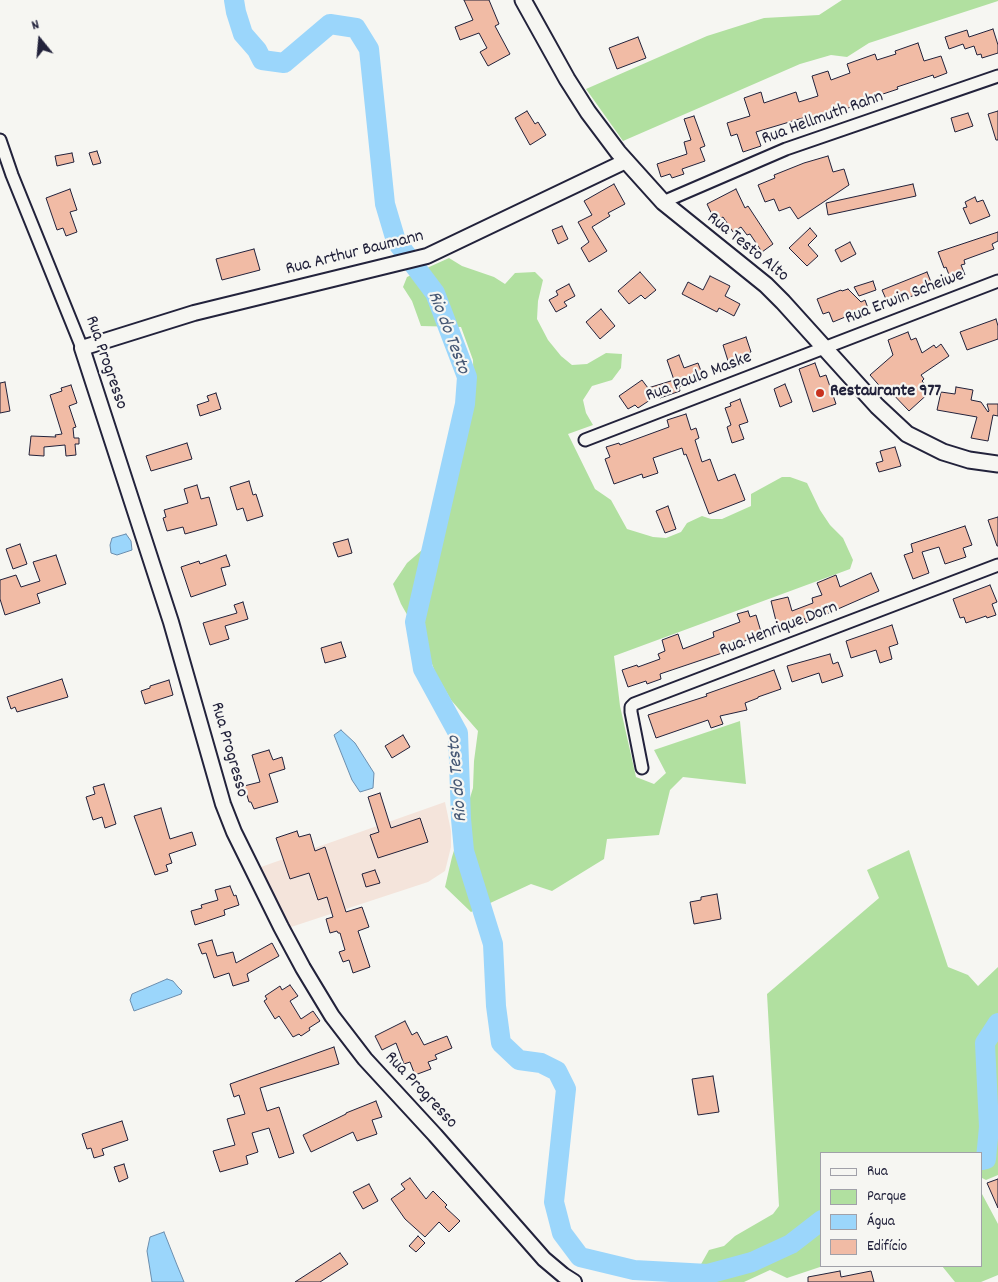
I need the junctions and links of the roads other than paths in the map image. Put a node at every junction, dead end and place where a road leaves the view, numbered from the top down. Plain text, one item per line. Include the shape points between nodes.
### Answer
1 (524, 0) edge
2 (998, 76) edge
3 (0, 140) edge
4 (626, 162) junction
5 (663, 202) junction
6 (998, 281) edge
7 (82, 348) junction
8 (825, 348) junction
9 (584, 440) dead end
10 (998, 464) edge
11 (998, 565) edge
12 (642, 768) dead end
13 (574, 1282) edge

1 - 4 main road, Rua Testo Alto via 567,79
2 - 5 street, Rua Hellmuth Rahn via 786,149
3 - 7 street, Rua Progresso
4 - 5 main road, Rua Testo Alto
4 - 7 street, Rua Arthur Baumann via 427,256 194,313
5 - 8 main road, Rua Testo Alto via 766,285
6 - 8 street, Rua Erwin Scheiwe
7 - 13 street, Rua Progresso via 173,628 223,804 303,968 332,1016 365,1059 544,1259
8 - 9 street, Rua Paulo Maske
8 - 10 main road, Rua Testo Alto via 907,434 944,452
11 - 12 street, Rua Henrique Dorn via 634,704 631,712

